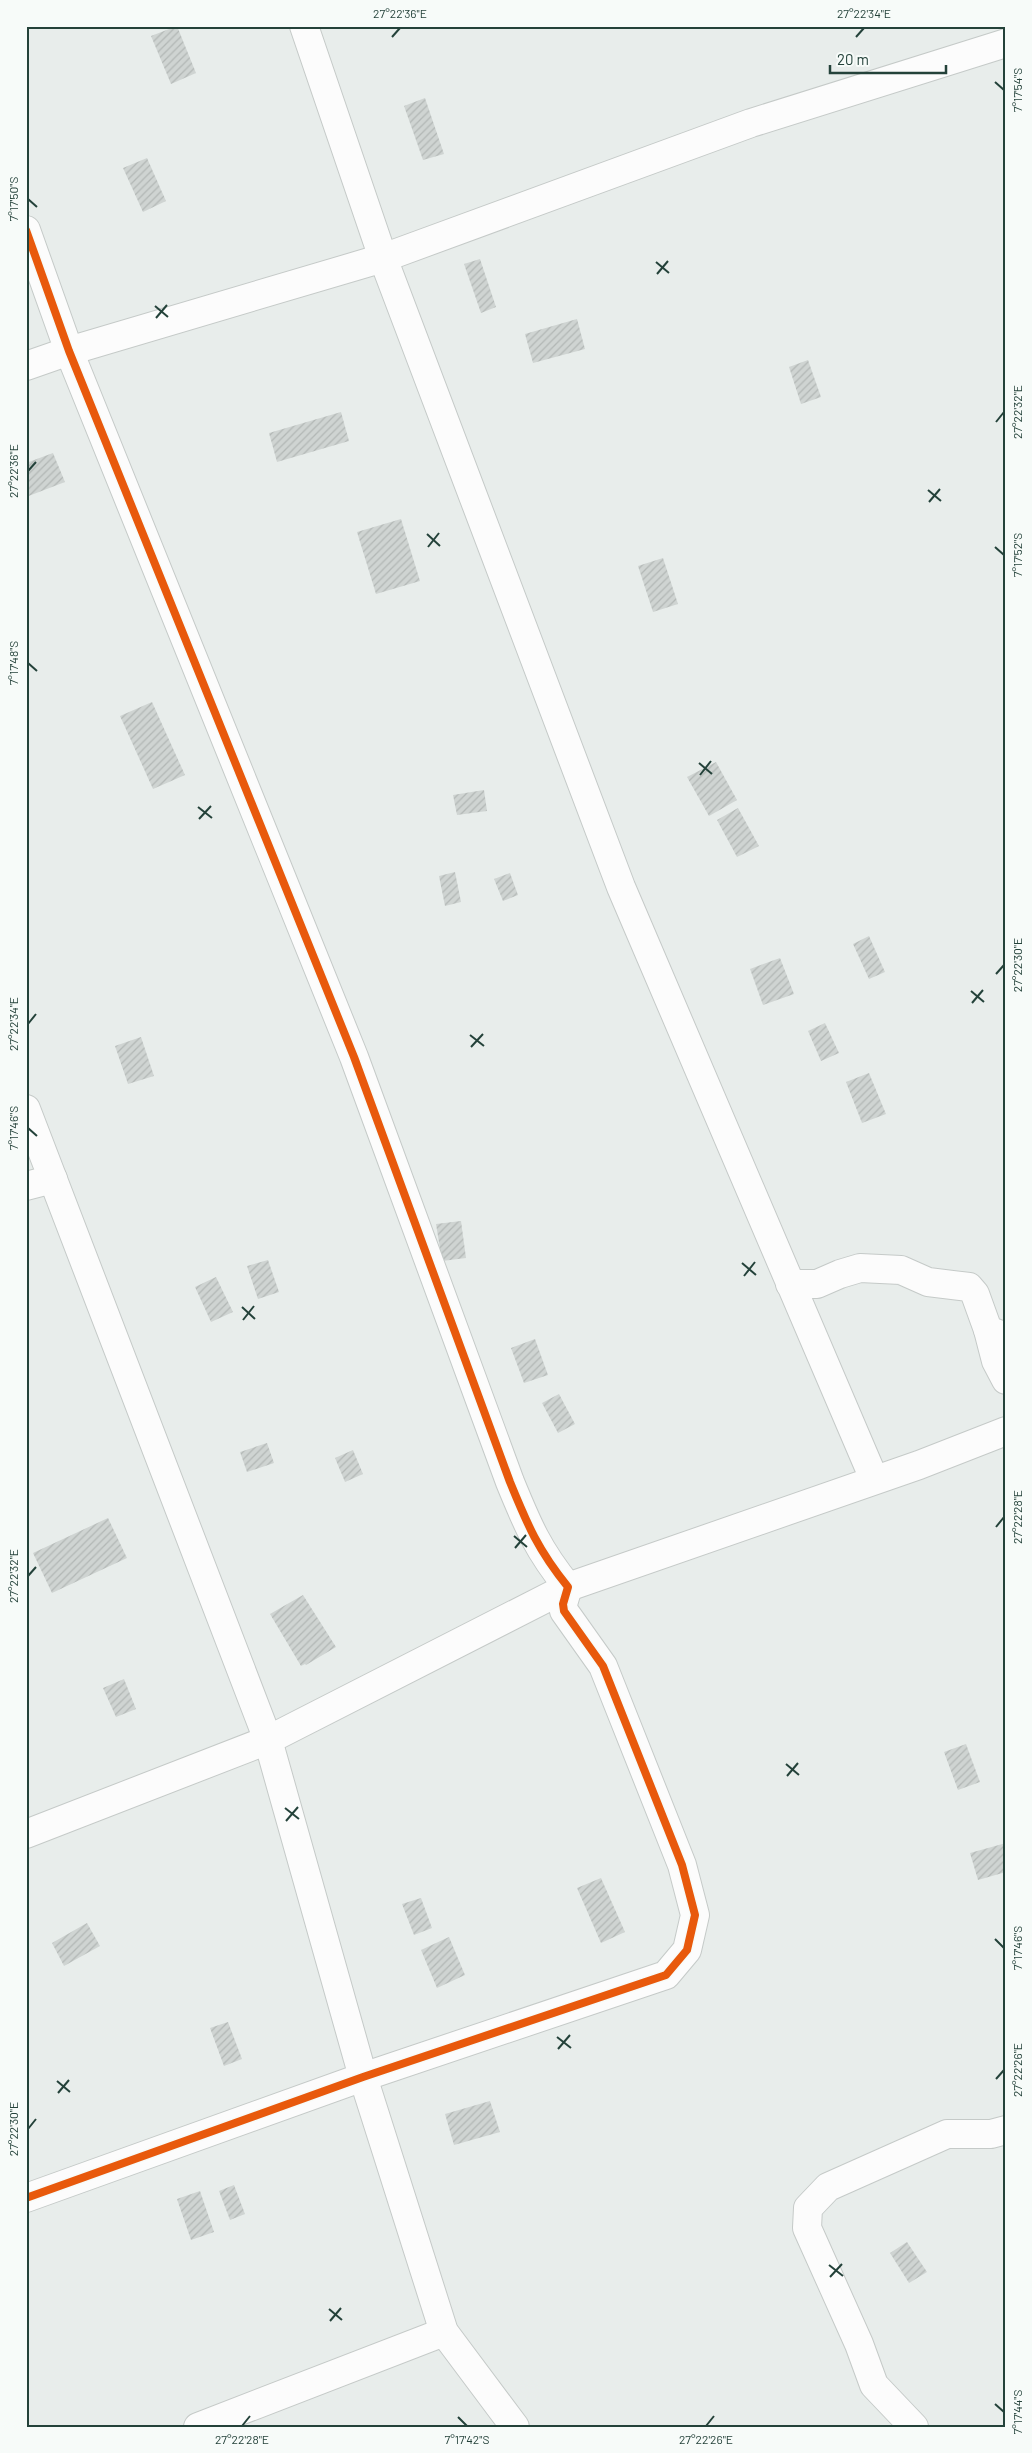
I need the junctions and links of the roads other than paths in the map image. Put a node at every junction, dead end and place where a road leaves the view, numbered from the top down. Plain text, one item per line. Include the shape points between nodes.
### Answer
1 (304, 26) edge
2 (1006, 43) edge
3 (26, 230) edge
4 (383, 258) junction
5 (69, 351) junction
6 (26, 366) edge
7 (26, 1109) edge
8 (53, 1179) junction
9 (26, 1186) edge
10 (790, 1284) junction
11 (997, 1334) edge
12 (1006, 1380) edge
13 (1006, 1431) edge
14 (874, 1479) junction
15 (568, 1587) junction
16 (268, 1740) junction
17 (26, 1834) edge
18 (363, 2077) junction
19 (1006, 2130) edge
20 (26, 2198) edge
21 (444, 2332) junction
22 (198, 2427) edge
23 (515, 2427) edge
24 (914, 2427) edge

1 - 4 street
2 - 4 street via 751,123
3 - 5 street
4 - 5 street
4 - 10 street via 621,887
5 - 6 street
5 - 15 street via 354,1057 531,1535
7 - 8 street
8 - 9 street
8 - 16 street
10 - 11 street via 817,1284 860,1268 901,1270 928,1282 969,1287
10 - 14 street
11 - 12 street via 996,1361
13 - 14 street
14 - 15 street
15 - 16 street
15 - 18 street via 564,1611 603,1666 682,1865 695,1915 687,1950 666,1974
16 - 17 street
16 - 18 street
18 - 20 street
18 - 21 street
19 - 24 street via 991,2134 947,2134 828,2187 808,2208 807,2228 874,2385
21 - 22 street
21 - 23 street

